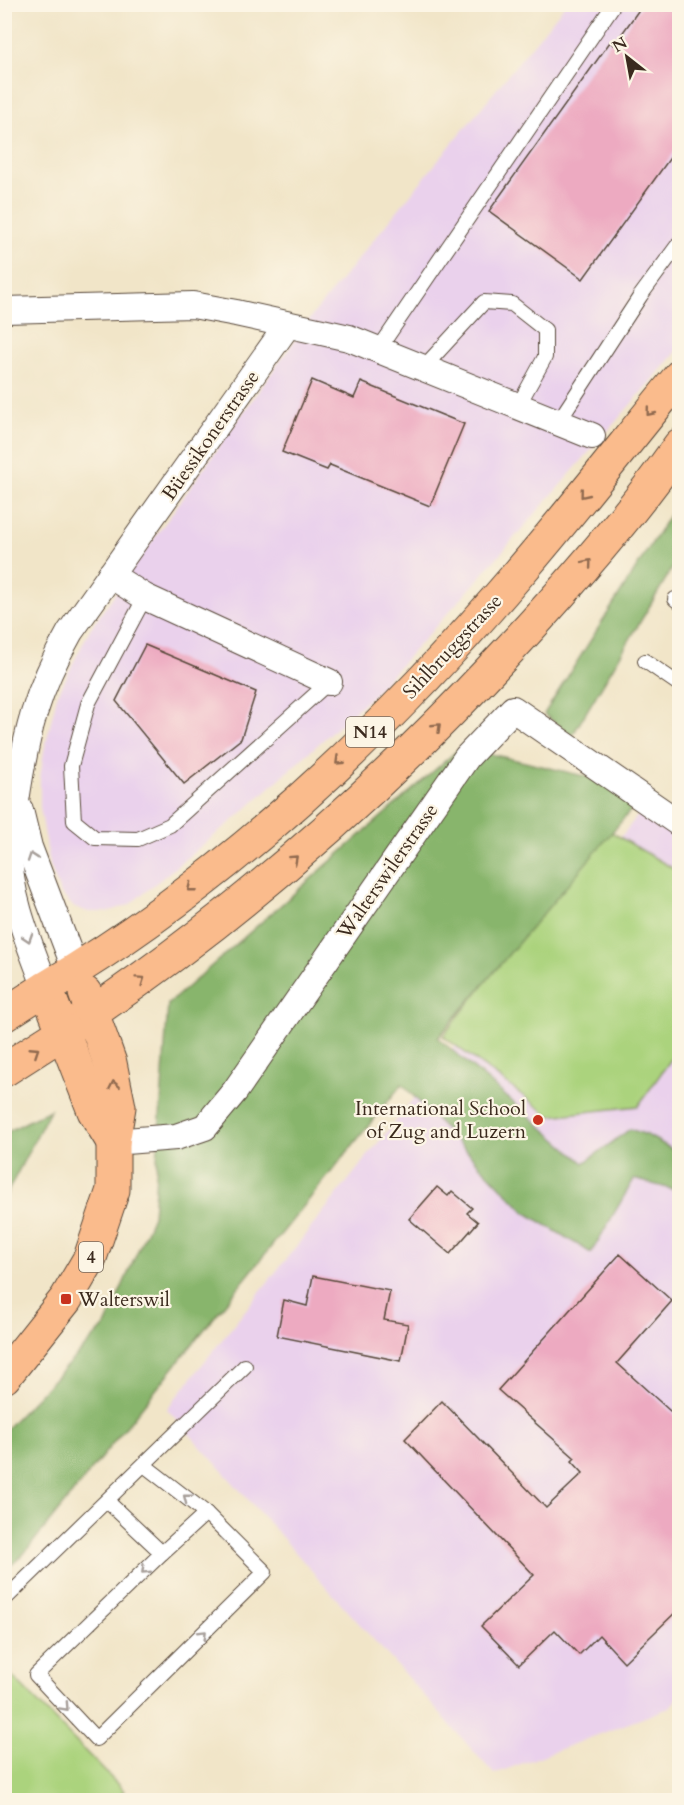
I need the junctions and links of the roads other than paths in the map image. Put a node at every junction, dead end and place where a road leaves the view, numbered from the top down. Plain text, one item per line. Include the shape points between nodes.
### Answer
1 (614, 4) edge
2 (680, 242) edge
3 (4, 310) edge
4 (287, 326) junction
5 (378, 350) junction
6 (423, 368) junction
7 (680, 376) edge
8 (518, 406) junction
9 (558, 422) junction
10 (592, 436) dead end
11 (680, 445) edge
12 (110, 575) junction
13 (145, 597) junction
14 (645, 661) dead end
15 (329, 682) joint
16 (680, 685) edge
17 (17, 798) junction
18 (680, 824) edge
19 (76, 971) junction
20 (46, 988) junction
21 (93, 1013) junction
22 (4, 1015) edge
23 (65, 1032) junction
24 (4, 1070) edge
25 (113, 1143) junction
26 (245, 1366) dead end
27 (4, 1377) edge
28 (144, 1465) junction
29 (107, 1500) junction
30 (206, 1513) junction
31 (162, 1553) junction
32 (4, 1600) edge

1 - 5 lane
2 - 9 lane
3 - 4 street via 193,305
4 - 5 street via 349,338
4 - 12 street, Büessikonerstrasse
5 - 6 street
6 - 8 street
6 - 8 lane via 484,302 512,304 545,330 545,357
7 -> 19 main road, Sihlbruggstrasse / N14 via 519,574 416,686 325,775 235,854
8 - 9 street
9 - 10 street
21 -> 11 main road, N14 via 250,898 447,716 557,599
12 - 13 street
12 - 17 street, Büessikonerstrasse via 70,632 44,683 26,738
13 - 15 street
13 - 15 lane via 88,704 71,766 74,821 95,838 138,839 170,825
14 - 16 lane
19 -> 17 street, Büessikonerstrasse via 28,847
17 -> 20 street, Büessikonerstrasse via 9,851 14,891
18 - 25 street, Walterswilerstrasse via 513,709 467,757 235,1091 205,1127 176,1137
19 - 20 main road, Sihlbruggstrasse
19 - 21 main road
20 - 22 main road, Sihlbruggstrasse
20 - 23 main road
21 - 23 main road
25 -> 21 main road, 4 via 118,1107 110,1063
24 -> 23 main road
23 - 25 main road via 94,1111
25 - 27 main road, 4 via 113,1190 90,1258 66,1299
26 - 28 lane
28 - 29 lane
30 -> 28 lane
29 - 31 lane
29 - 32 lane
30 - 31 lane
31 -> 30 lane via 36,1675 96,1739 265,1572

